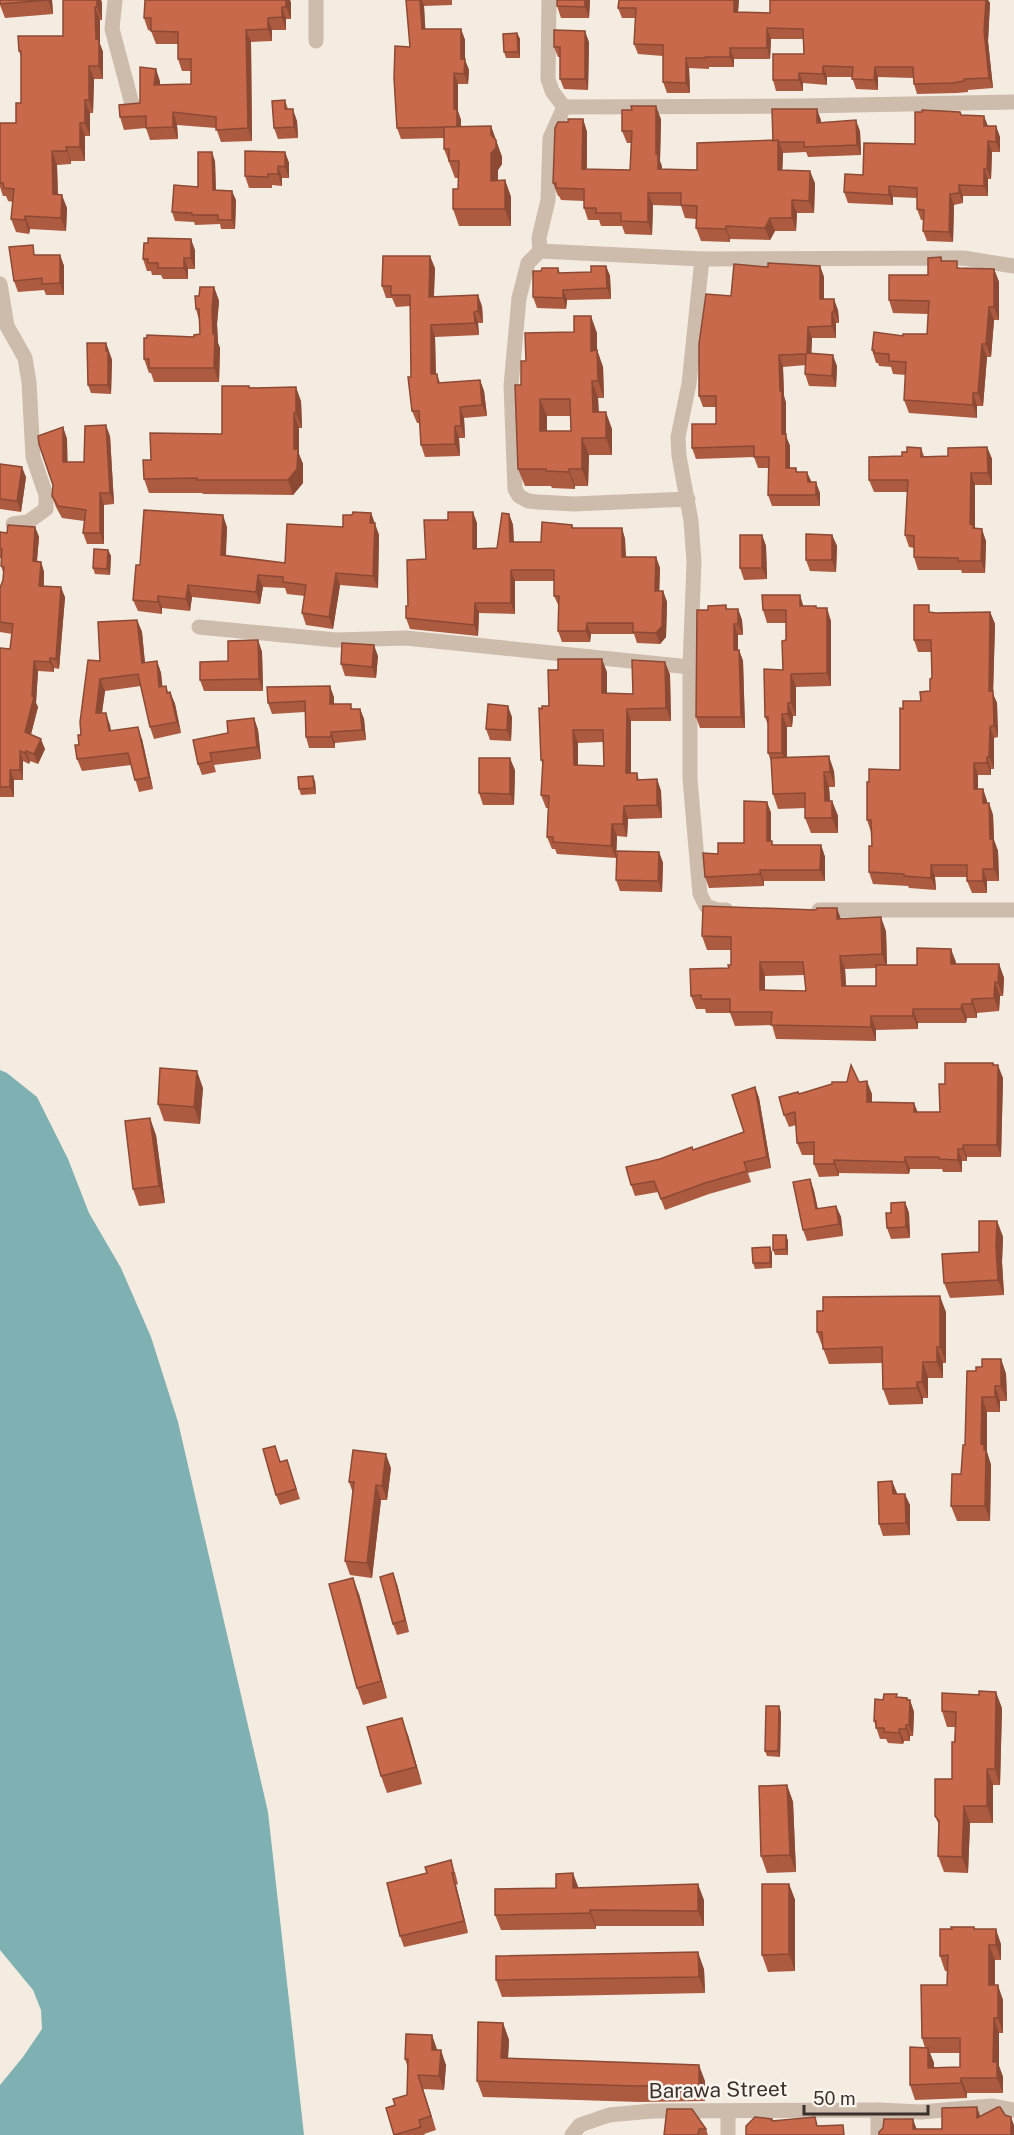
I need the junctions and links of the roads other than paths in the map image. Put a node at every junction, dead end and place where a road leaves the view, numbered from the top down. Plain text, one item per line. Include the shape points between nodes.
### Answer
1 (115, 0) edge
2 (316, 0) edge
3 (549, 0) edge
4 (316, 41) dead end
5 (1014, 102) edge
6 (132, 104) edge
7 (564, 107) junction
8 (540, 251) junction
9 (702, 259) junction
10 (1014, 266) edge
11 (0, 284) edge
12 (687, 499) junction
13 (13, 524) edge
14 (199, 627) dead end
15 (690, 667) junction
16 (741, 910) edge
17 (801, 910) edge
18 (1014, 910) edge
19 (878, 2110) junction
20 (1014, 2110) edge
21 (728, 2111) junction
22 (572, 2135) edge
23 (728, 2135) edge
24 (878, 2135) edge

1 - 6 street via 112,29
2 - 4 street
3 - 7 street via 548,79
5 - 7 street
7 - 8 street via 550,138 548,200 539,238
8 - 9 street
8 - 12 street via 528,263 519,298 511,386 514,489 528,501 547,503
9 - 10 street via 963,258
9 - 12 street via 678,438
11 - 13 street via 7,326 25,358 33,457 46,495 45,509 28,522
12 - 15 street via 694,562
14 - 15 street via 336,640 406,638
15 - 16 street via 690,779 700,894 706,906
17 - 18 street
19 - 20 street, Barawa Street via 921,2112 992,2106
19 - 21 street, Barawa Street
19 - 24 street
21 - 22 street, Barawa Street via 609,2115 580,2125
21 - 23 street

